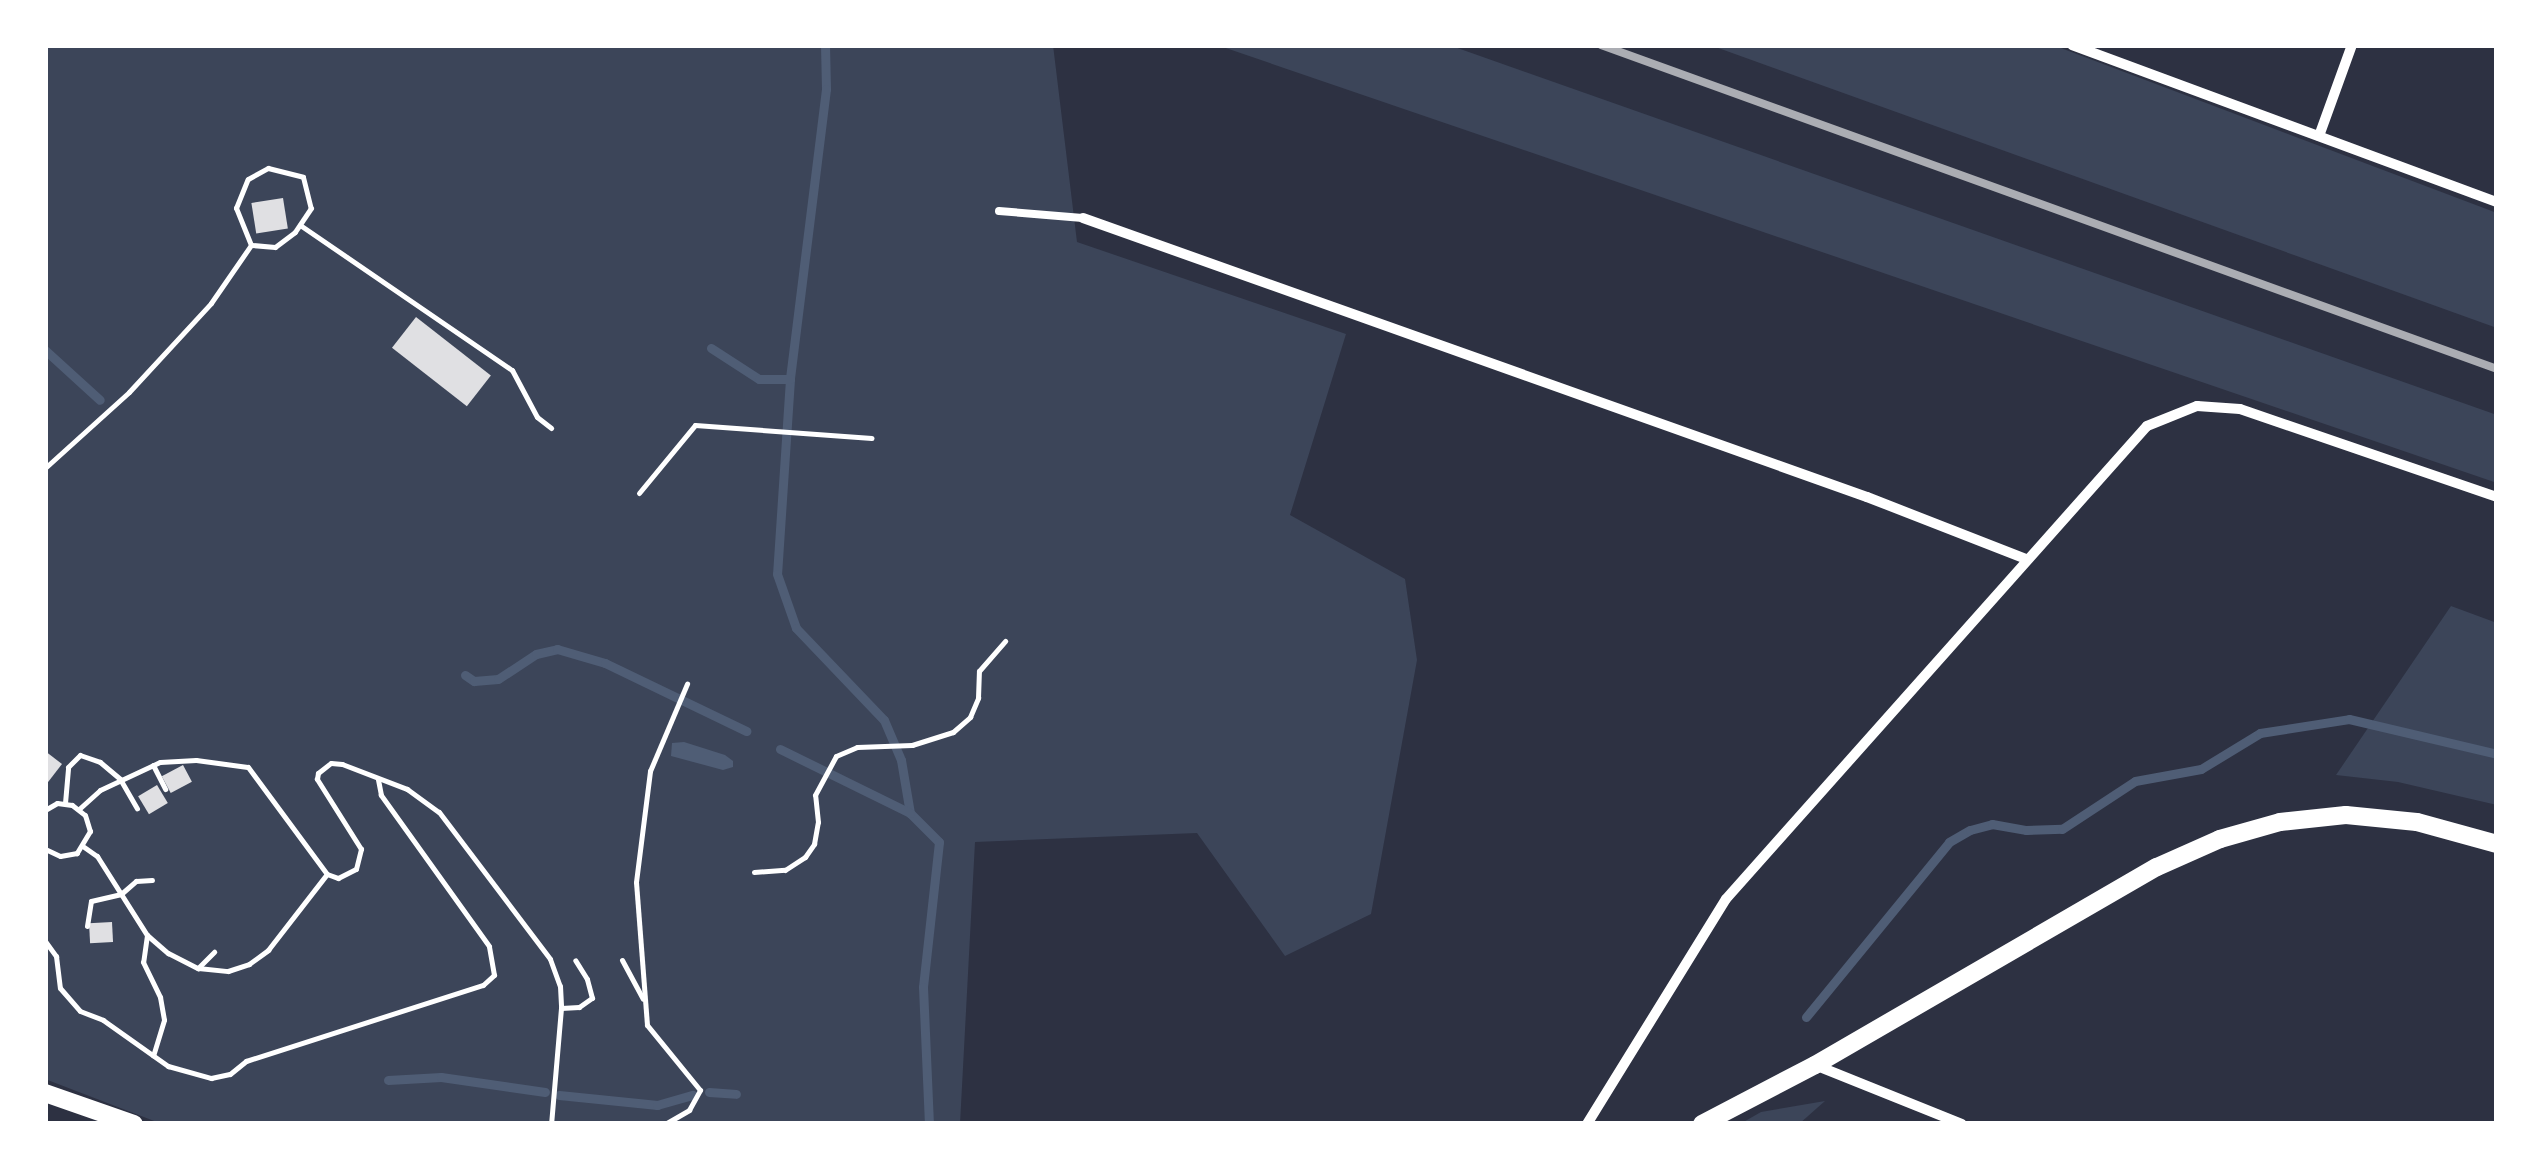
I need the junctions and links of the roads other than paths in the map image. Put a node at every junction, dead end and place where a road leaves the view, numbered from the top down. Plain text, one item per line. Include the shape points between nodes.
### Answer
1 (2072, 45) edge
2 (2352, 45) edge
3 (2319, 136) junction
4 (2497, 202) edge
5 (999, 210) dead end
6 (1083, 218) joint
7 (2497, 498) edge
8 (2026, 560) junction
9 (2497, 844) edge
10 (1815, 1064) junction
11 (45, 1093) edge
12 (134, 1124) edge
13 (1587, 1124) edge
14 (1702, 1124) edge
15 (1962, 1124) edge

1 - 3 street
2 - 3 street
3 - 4 street
5 - 6 lane
6 - 8 street via 1868,497
7 - 8 street via 2240,409 2197,406 2158,419 2128,443
8 - 13 street via 1726,898
9 - 10 street via 2418,822 2346,814 2220,838 2157,867
10 - 14 street
10 - 15 street
11 - 12 street

